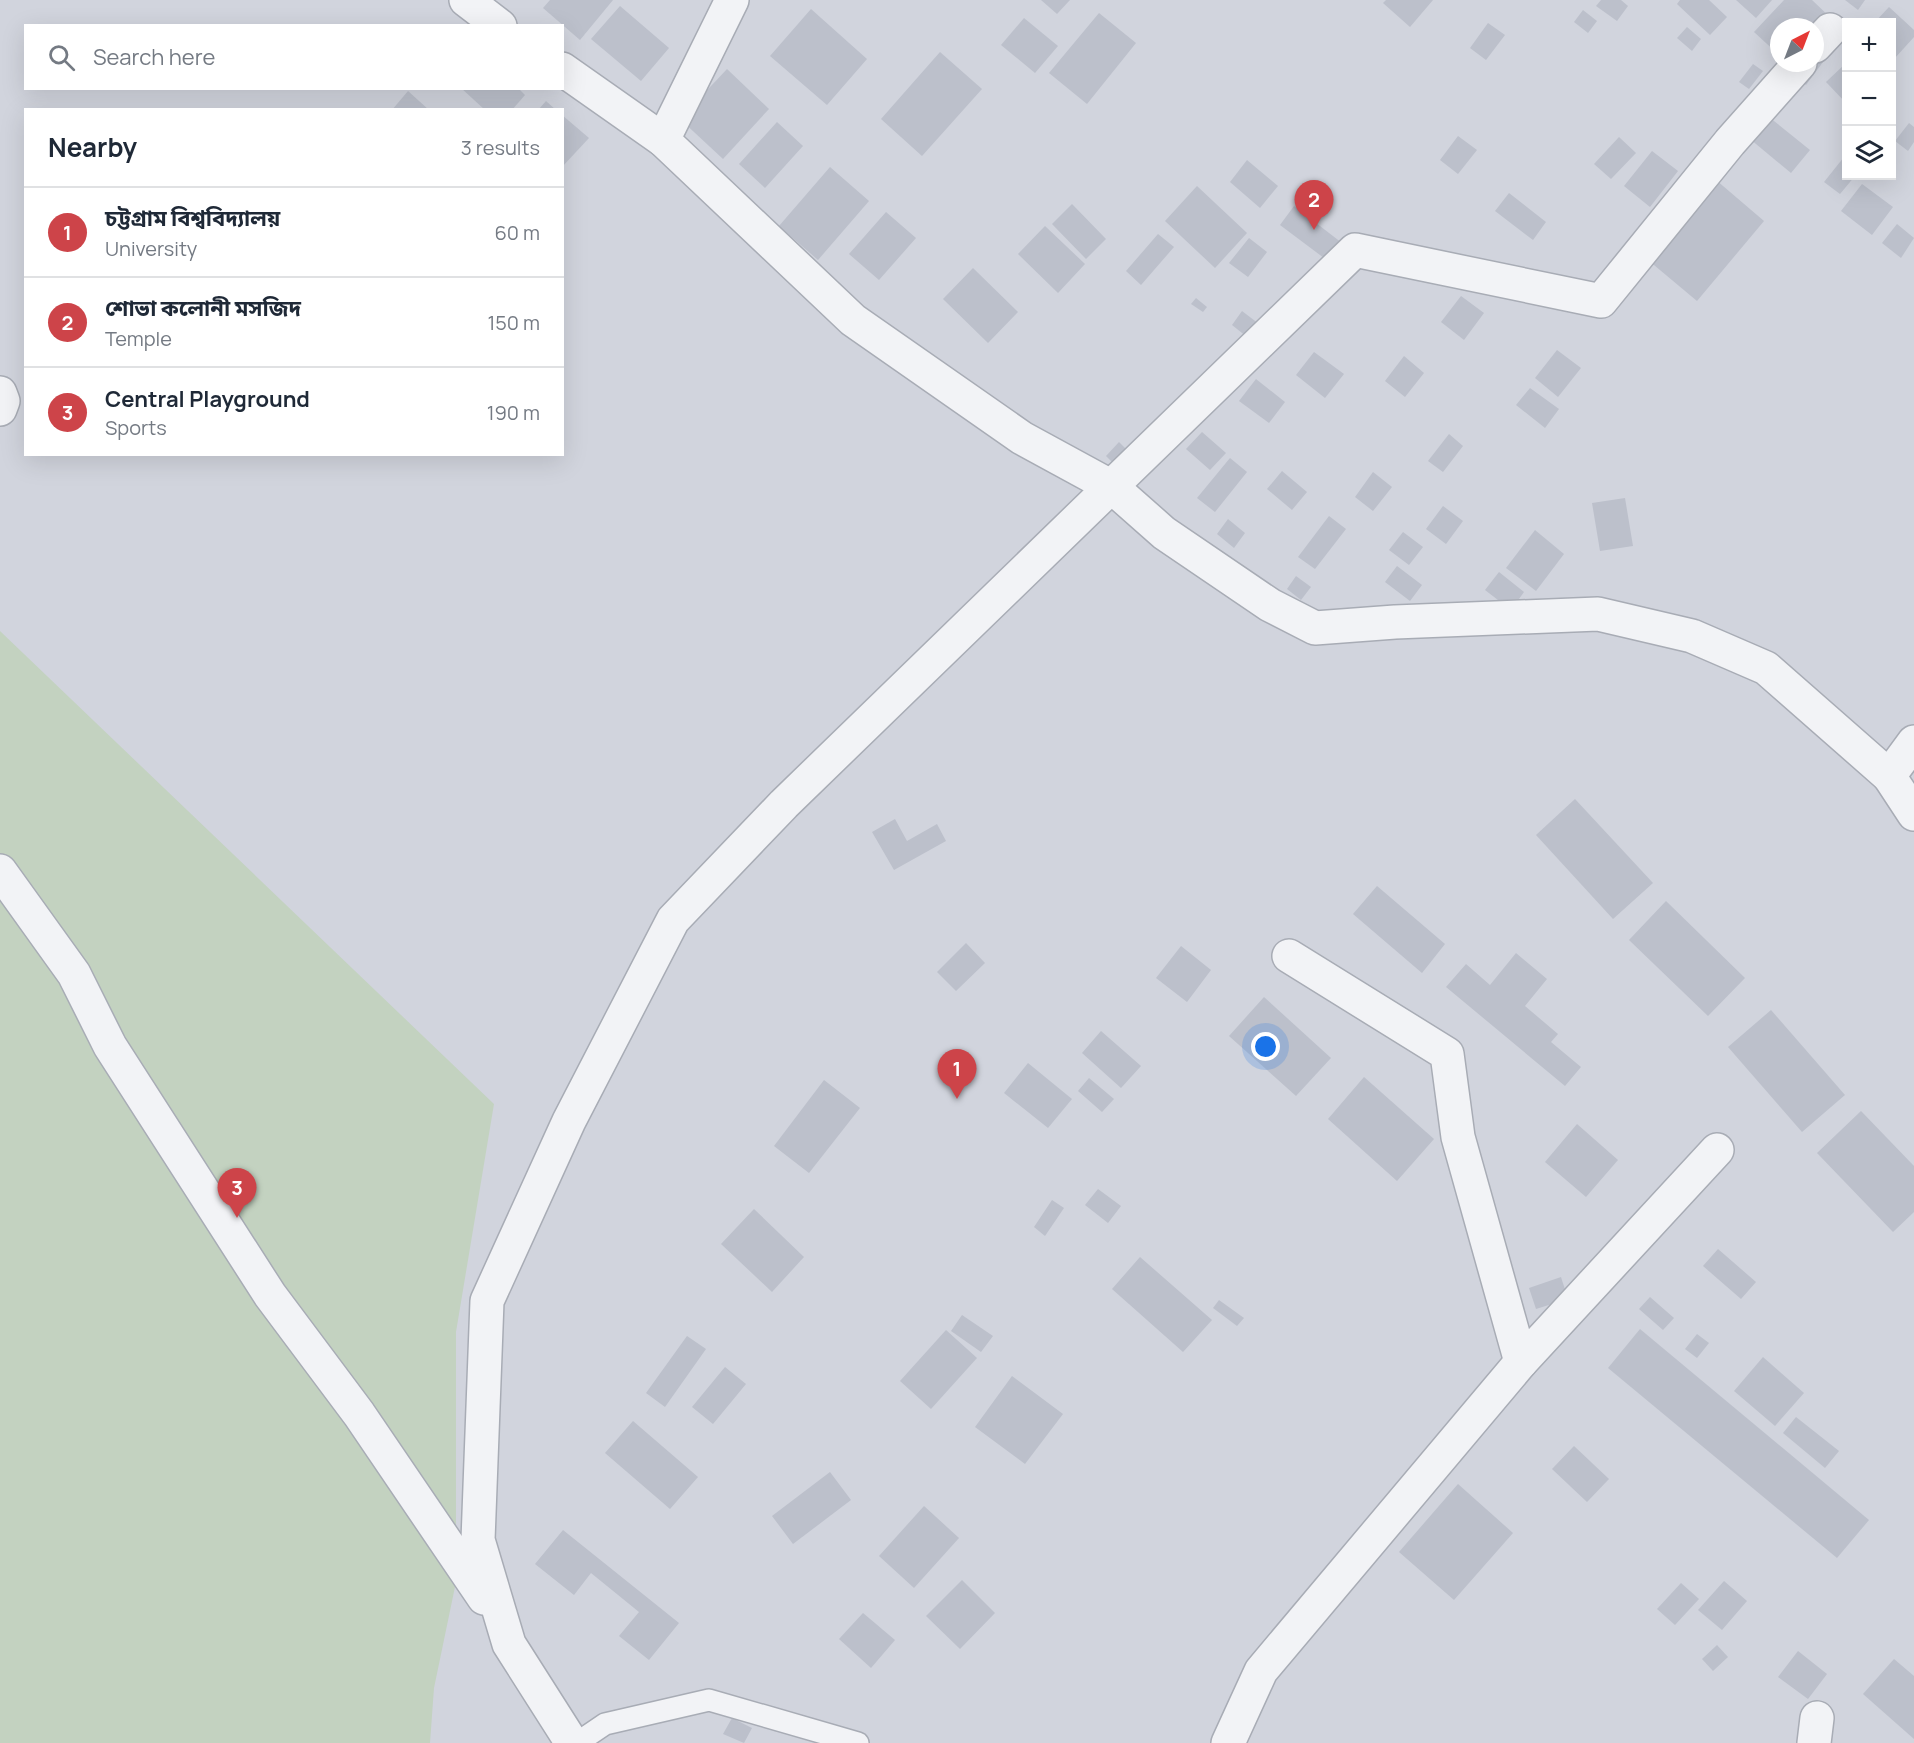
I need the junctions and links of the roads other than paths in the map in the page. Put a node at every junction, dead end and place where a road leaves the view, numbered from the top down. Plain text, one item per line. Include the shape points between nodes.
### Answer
1 (466, 0) edge
2 (732, 0) edge
3 (497, 24) edge
4 (564, 70) edge
5 (1792, 72) edge
6 (663, 140) junction
7 (0, 393) edge
8 (0, 409) edge
9 (1112, 487) junction
10 (1914, 742) edge
11 (1889, 776) junction
12 (1914, 814) edge
13 (0, 871) edge
14 (1289, 956) dead end
15 (1717, 1150) dead end
16 (1521, 1362) junction
17 (572, 1743) edge
18 (577, 1743) edge
19 (858, 1743) edge
20 (1228, 1743) edge

1 - 3 street
2 - 6 street
4 - 6 street
5 - 9 street via 1730,141 1601,301 1355,250
6 - 9 street via 853,320 1022,438
7 - 8 street
9 - 11 street via 1164,533 1222,574 1315,628 1598,614 1692,636 1766,668
9 - 17 street via 784,804 673,920 569,1121 487,1301 478,1540 509,1644
10 - 11 street
11 - 12 street
13 - 17 street via 75,974 110,1046 270,1295 360,1414 482,1592 534,1690
14 - 16 street via 1447,1054 1458,1137
15 - 16 street
16 - 20 street via 1261,1671
18 - 19 lane via 605,1724 709,1700

